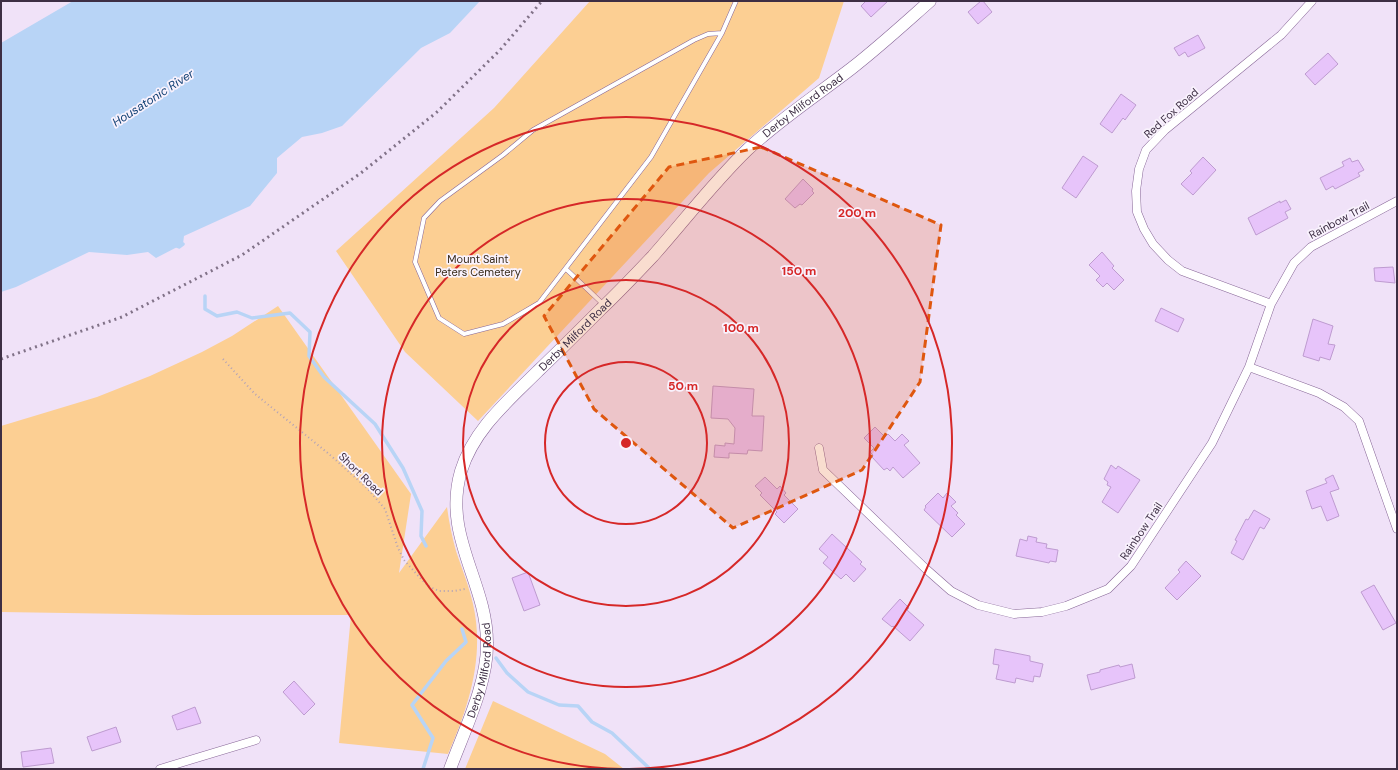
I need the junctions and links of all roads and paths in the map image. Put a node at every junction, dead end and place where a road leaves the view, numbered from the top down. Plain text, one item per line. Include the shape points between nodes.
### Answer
1 (736, 1) edge
2 (930, 1) edge
3 (1312, 1) edge
4 (722, 33) junction
5 (1397, 202) edge
6 (566, 269) junction
7 (1271, 304) junction
8 (605, 306) junction
9 (223, 359) dead end
10 (1249, 367) junction
11 (818, 448) dead end
12 (1397, 529) edge
13 (476, 586) junction
14 (256, 740) dead end
15 (160, 769) edge
16 (450, 769) edge

1 - 4 lane
2 - 8 main road, Derby Milford Road via 868,55 749,148
3 - 7 street, Red Fox Road via 1281,35 1165,130 1146,150 1139,169 1136,191 1137,212 1144,229 1153,244 1168,260 1182,271
4 - 6 lane via 651,157
4 - 6 lane via 708,34 694,40 533,130 440,201 424,218 415,262 439,318 464,334 503,324 539,303
5 - 7 street, Rainbow Trail via 1311,247 1294,263
6 - 8 lane
7 - 10 street, Rainbow Trail
8 - 13 main road, Derby Milford Road via 489,420 469,450 460,474 456,506 461,540
9 - 13 path, Short Road via 255,394 329,454 385,509 404,560 422,580 430,587 454,592
10 - 11 street, Rainbow Trail via 1212,443 1131,566 1108,589 1066,606 1042,612 1014,614 978,604 951,591 823,470
10 - 12 street via 1319,393 1344,407 1359,421
13 - 16 main road, Derby Milford Road via 486,630 486,659 478,695
14 - 15 street

